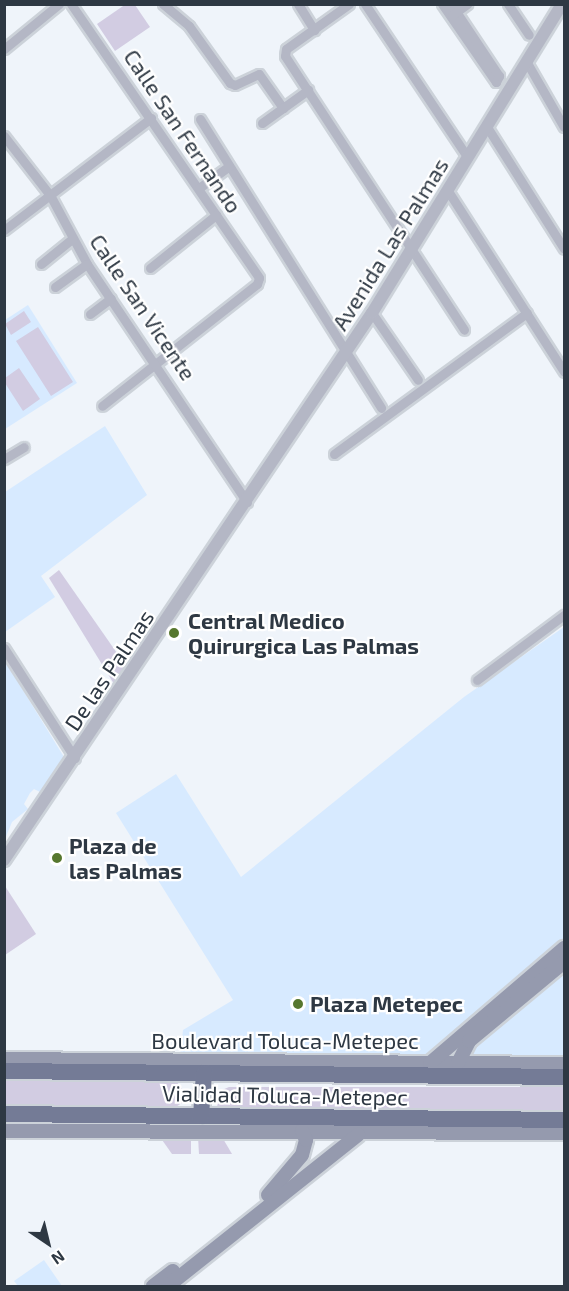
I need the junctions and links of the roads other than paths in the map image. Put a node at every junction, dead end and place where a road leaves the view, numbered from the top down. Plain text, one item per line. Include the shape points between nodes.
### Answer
1 (59, 4) edge
2 (72, 4) edge
3 (163, 4) edge
4 (298, 4) edge
5 (349, 4) edge
6 (365, 4) edge
7 (467, 4) edge
8 (508, 4) edge
9 (562, 4) edge
10 (451, 9) edge
11 (314, 30) junction
12 (529, 35) dead end
13 (4, 49) edge
14 (526, 62) junction
15 (308, 90) junction
16 (283, 108) junction
17 (151, 118) junction
18 (200, 119) dead end
19 (262, 123) dead end
20 (486, 127) junction
21 (564, 128) edge
22 (4, 136) edge
23 (468, 158) junction
24 (229, 166) junction
25 (198, 188) junction
26 (448, 191) junction
27 (50, 195) junction
28 (216, 215) junction
29 (4, 230) edge
30 (73, 238) junction
31 (564, 249) edge
32 (411, 250) junction
33 (41, 264) dead end
34 (87, 264) junction
35 (150, 267) dead end
36 (55, 287) dead end
37 (111, 298) junction
38 (527, 313) junction
39 (90, 314) dead end
40 (372, 314) junction
41 (464, 330) dead end
42 (347, 351) junction
43 (156, 362) junction
44 (564, 372) edge
45 (418, 380) dead end
46 (102, 406) dead end
47 (381, 408) dead end
48 (24, 447) dead end
49 (334, 454) dead end
50 (4, 459) edge
51 (247, 501) junction
52 (564, 615) edge
53 (4, 648) edge
54 (477, 680) dead end
55 (75, 758) junction
56 (4, 860) edge
57 (564, 948) edge
58 (564, 962) edge
59 (4, 1059) edge
60 (430, 1063) junction
61 (458, 1063) junction
62 (564, 1064) edge
63 (183, 1067) junction
64 (502, 1070) junction
65 (4, 1071) edge
66 (204, 1073) junction
67 (564, 1077) edge
68 (4, 1114) edge
69 (201, 1116) junction
70 (285, 1117) junction
71 (327, 1118) junction
72 (392, 1119) junction
73 (564, 1120) edge
74 (378, 1130) junction
75 (4, 1131) edge
76 (307, 1131) junction
77 (564, 1133) edge
78 (358, 1135) junction
79 (153, 1287) edge
80 (168, 1287) edge

1 - 13 street
2 - 17 street, Calle San Fernando
3 - 16 street via 189,26 230,83 235,85 258,74
4 - 11 street
5 - 11 street
6 - 23 street
7 - 10 street
8 - 12 street
9 - 14 street, Avenida Las Palmas
10 - 10 street via 496,82 499,76
11 - 15 street via 284,51
14 - 20 street, Avenida Las Palmas
14 - 21 street
15 - 16 street
15 - 32 street
16 - 19 street
17 - 25 street, Calle San Fernando
17 - 27 street
18 - 24 street
20 - 23 street, Avenida Las Palmas
20 - 31 street
22 - 27 street, Calle San Vicente
23 - 26 street, Avenida Las Palmas
24 - 25 street
24 - 42 street
25 - 28 street, Calle San Fernando
26 - 32 street, Avenida Las Palmas
26 - 38 street
27 - 29 street
27 - 30 street, Calle San Vicente
28 - 35 street
28 - 43 street, Calle San Fernando via 259,281
30 - 33 street
30 - 34 street, Calle San Vicente
32 - 40 street, Avenida Las Palmas
32 - 41 street
34 - 36 street
34 - 37 street, Calle San Vicente
37 - 39 street
37 - 43 street, Calle San Vicente
38 - 44 street
38 - 49 street
40 - 42 street, Avenida Las Palmas
40 - 45 street
42 - 47 street
42 - 51 street, Avenida Las Palmas
43 - 46 street
43 - 51 street, Calle San Vicente
48 - 50 street
51 - 55 street, De las Palmas
52 - 54 street
53 - 55 street
55 - 56 street, De las Palmas
57 - 60 main road
58 - 61 main road via 469,1041
59 - 63 main road, Boulevard Toluca-Metepec
60 - 61 main road, Boulevard Toluca-Metepec
60 - 63 main road, Boulevard Toluca-Metepec
61 - 64 main road, Boulevard Toluca-Metepec
62 - 64 main road, Boulevard Toluca-Metepec
63 - 65 highway, Vialidad Toluca-Metepec
63 - 66 highway, Vialidad Toluca-Metepec
64 - 66 highway, Vialidad Toluca-Metepec
64 - 67 highway, Vialidad Toluca-Metepec
66 - 69 highway
68 - 69 highway, Vialidad Toluca-Metepec
69 - 70 highway, Vialidad Toluca-Metepec
70 - 71 highway, Vialidad Toluca-Metepec
70 - 76 highway
71 - 72 highway, Vialidad Toluca-Metepec
71 - 76 highway
72 - 73 highway, Vialidad Toluca-Metepec
72 - 74 highway
74 - 77 main road
74 - 78 main road
75 - 76 main road
76 - 78 main road
76 - 79 main road via 302,1155 276,1188
78 - 80 main road

